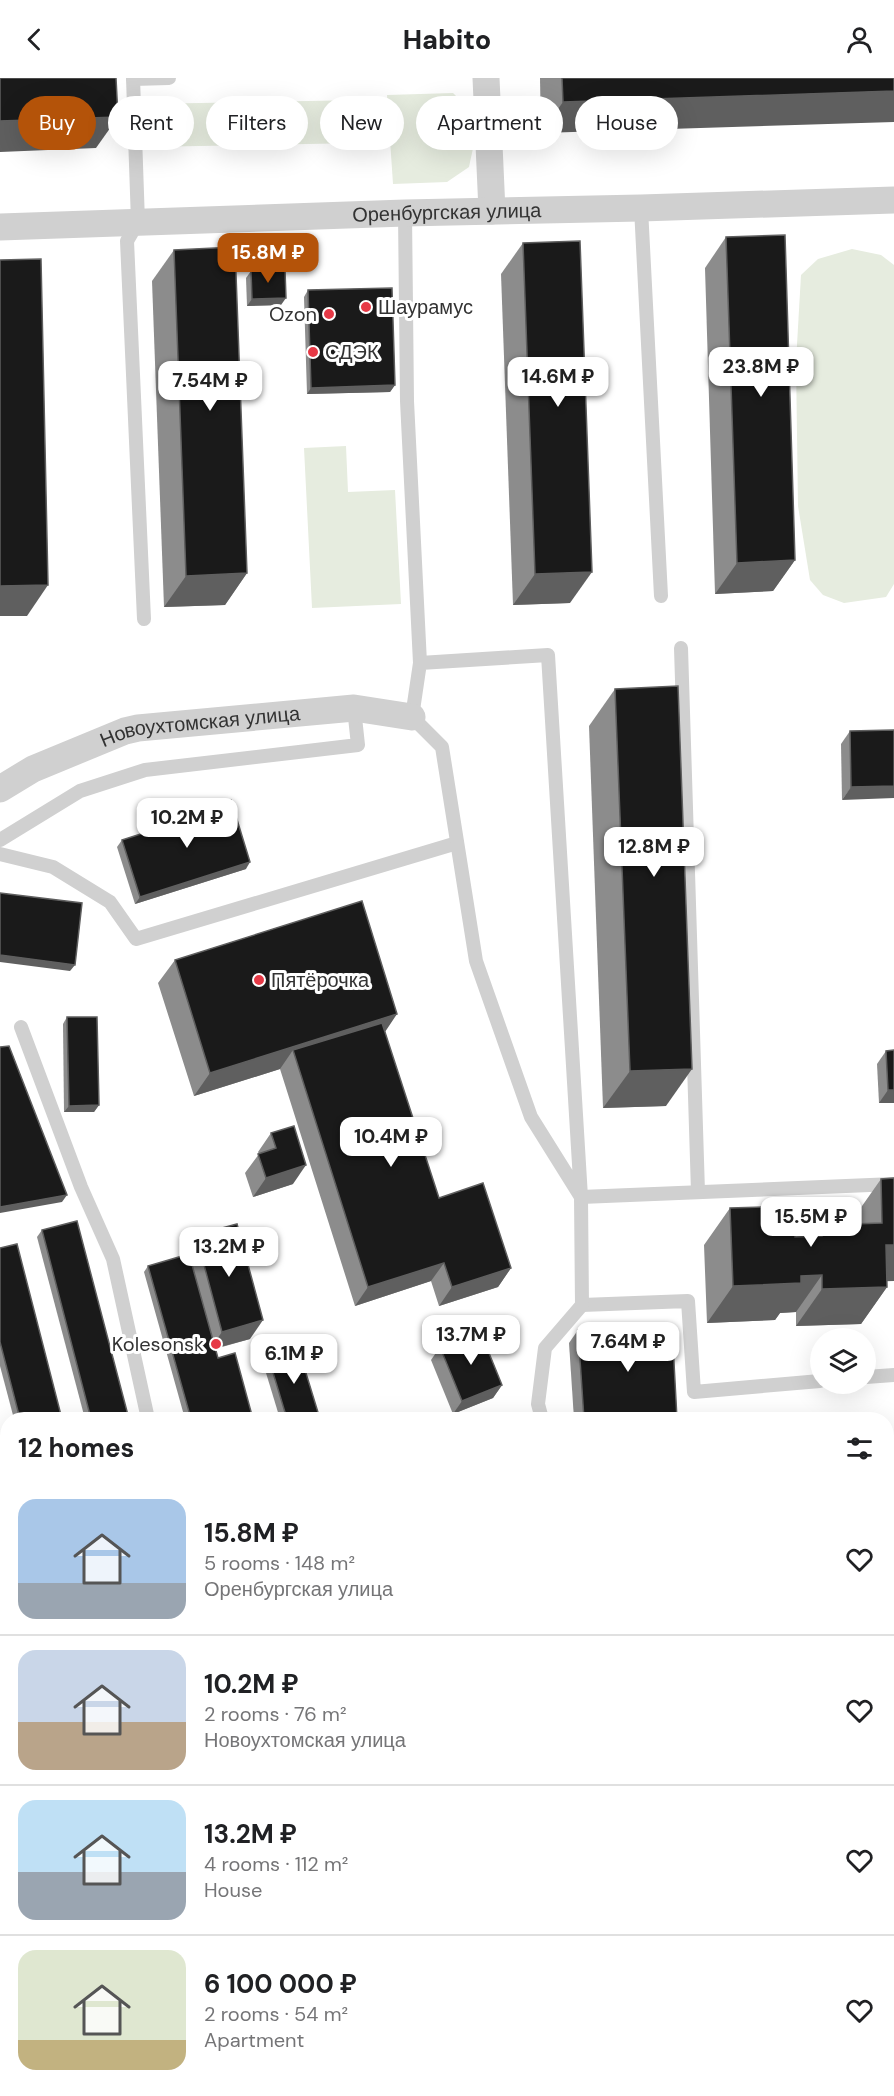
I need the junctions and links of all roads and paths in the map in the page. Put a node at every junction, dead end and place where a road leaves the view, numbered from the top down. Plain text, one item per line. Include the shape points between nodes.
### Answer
1 (133, 78) edge
2 (146, 78) edge
3 (169, 78) edge
4 (486, 78) edge
5 (894, 200) edge
6 (641, 208) junction
7 (492, 211) junction
8 (405, 213) junction
9 (138, 222) junction
10 (0, 227) edge
11 (661, 596) dead end
12 (144, 618) dead end
13 (681, 648) dead end
14 (420, 663) junction
15 (354, 708) junction
16 (412, 717) junction
17 (0, 789) edge
18 (0, 840) edge
19 (458, 843) junction
20 (0, 854) edge
21 (21, 1027) dead end
22 (894, 1184) edge
23 (698, 1192) junction
24 (581, 1197) junction
25 (582, 1305) junction
26 (894, 1375) edge
27 (876, 1376) edge
28 (810, 1382) edge
29 (146, 1412) edge
30 (540, 1412) edge

1 - 2 lane
1 - 9 lane
2 - 3 lane
4 - 7 street
5 - 6 street, Оренбургская улица
6 - 7 street, Оренбургская улица
6 - 11 lane
7 - 8 street, Оренбургская улица
8 - 9 street, Оренбургская улица
8 - 14 lane via 407,401
9 - 10 street, Оренбургская улица
9 - 12 lane via 127,242
13 - 23 lane
14 - 16 lane
14 - 24 lane via 548,655
15 - 16 street, Новоухтомская улица
15 - 17 street, Новоухтомская улица via 138,728 33,769
15 - 18 lane via 358,745 145,770 80,791
16 - 19 lane via 442,747
19 - 20 lane via 136,939 110,902 53,867
19 - 24 lane via 476,961 531,1117
21 - 29 lane via 81,1187 113,1259
22 - 23 lane
23 - 24 lane
24 - 25 lane
25 - 28 lane via 688,1301 694,1392
25 - 30 lane via 546,1348 537,1404
26 - 27 lane

